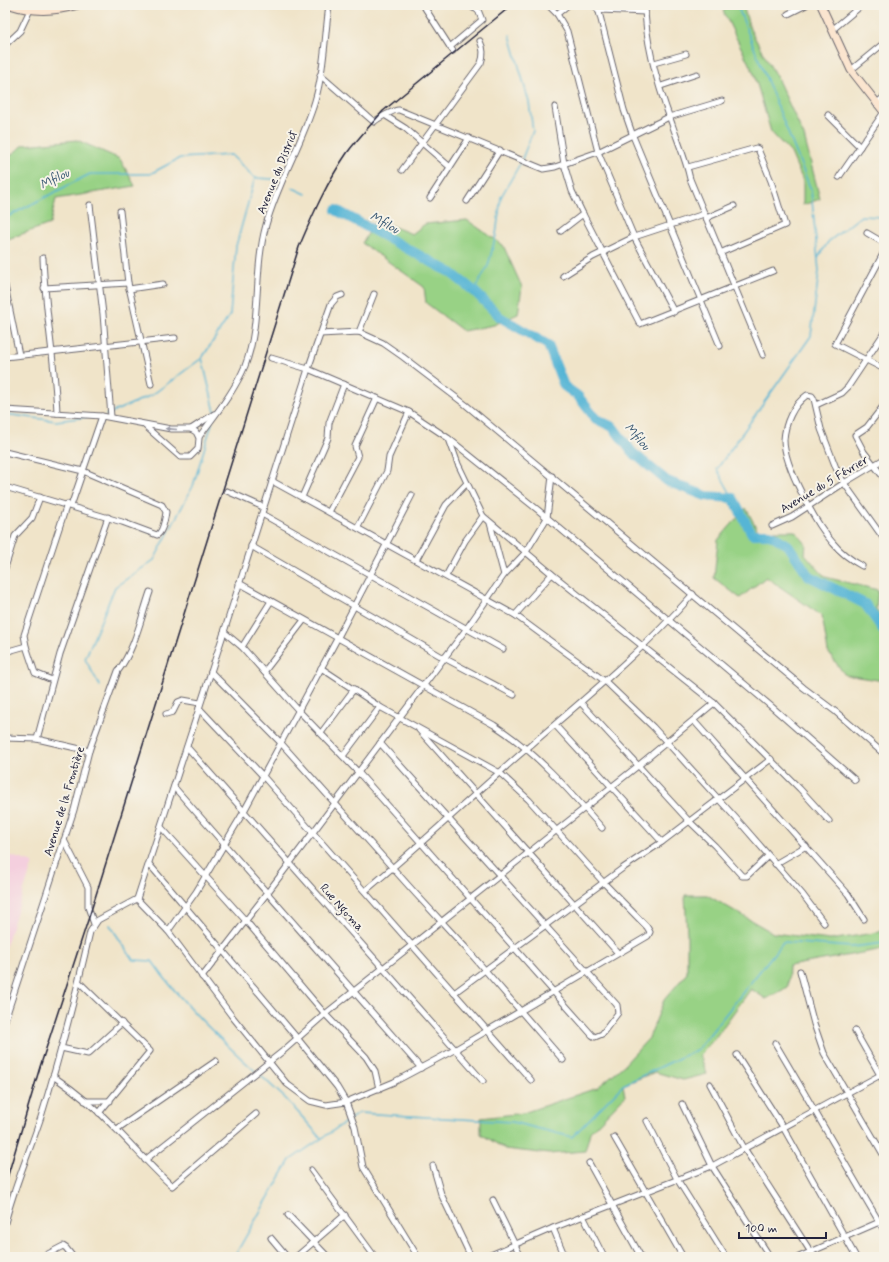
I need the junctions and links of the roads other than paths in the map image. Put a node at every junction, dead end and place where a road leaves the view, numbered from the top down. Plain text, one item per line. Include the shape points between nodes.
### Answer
1 (10, 5) edge
2 (78, 5) edge
3 (329, 5) edge
4 (423, 5) edge
5 (472, 5) edge
6 (548, 5) edge
7 (568, 5) edge
8 (594, 5) edge
9 (645, 5) edge
10 (806, 5) edge
11 (821, 5) edge
12 (862, 5) edge
13 (30, 10) junction
14 (599, 12) junction
15 (645, 12) junction
16 (557, 14) junction
17 (788, 14) dead end
18 (832, 30) junction
19 (480, 41) dead end
20 (884, 43) edge
21 (5, 45) edge
22 (686, 54) dead end
23 (654, 63) junction
24 (851, 70) junction
25 (320, 74) junction
26 (697, 74) dead end
27 (661, 86) junction
28 (884, 97) edge
29 (722, 101) dead end
30 (876, 104) junction
31 (555, 107) dead end
32 (884, 112) edge
33 (828, 115) dead end
34 (386, 116) junction
35 (669, 117) junction
36 (435, 124) junction
37 (633, 136) junction
38 (469, 138) junction
39 (422, 143) junction
40 (860, 147) junction
41 (500, 150) junction
42 (598, 152) junction
43 (564, 164) junction
44 (688, 167) junction
45 (450, 168) junction
46 (402, 170) dead end
47 (839, 177) dead end
48 (430, 198) dead end
49 (467, 202) dead end
50 (90, 205) dead end
51 (734, 206) dead end
52 (120, 211) dead end
53 (582, 214) junction
54 (705, 216) junction
55 (669, 225) junction
56 (561, 231) dead end
57 (867, 233) dead end
58 (634, 237) junction
59 (884, 243) edge
60 (604, 252) junction
61 (884, 252) edge
62 (720, 253) junction
63 (43, 258) dead end
64 (773, 271) dead end
65 (564, 276) dead end
66 (128, 283) junction
67 (163, 284) dead end
68 (100, 285) junction
69 (5, 286) edge
70 (736, 287) junction
71 (44, 288) junction
72 (129, 289) junction
73 (374, 294) dead end
74 (342, 295) dead end
75 (702, 301) junction
76 (674, 312) junction
77 (359, 332) junction
78 (884, 333) edge
79 (320, 334) junction
80 (175, 338) dead end
81 (141, 342) junction
82 (106, 345) junction
83 (720, 346) dead end
84 (52, 350) junction
85 (19, 355) junction
86 (763, 355) dead end
87 (5, 357) edge
88 (271, 358) dead end
89 (866, 360) junction
90 (308, 369) junction
91 (884, 370) edge
92 (151, 384) dead end
93 (344, 384) junction
94 (377, 398) junction
95 (816, 405) junction
96 (884, 405) edge
97 (5, 410) edge
98 (218, 411) junction
99 (409, 412) junction
100 (57, 413) junction
101 (102, 416) junction
102 (112, 417) junction
103 (144, 425) junction
104 (190, 429) junction
105 (199, 437) junction
106 (448, 438) junction
107 (5, 452) edge
108 (884, 459) edge
109 (874, 466) junction
110 (83, 471) junction
111 (552, 476) junction
112 (884, 478) edge
113 (272, 481) junction
114 (467, 483) junction
115 (844, 483) junction
116 (5, 487) edge
117 (227, 491) dead end
118 (412, 495) dead end
119 (40, 497) junction
120 (302, 497) junction
121 (69, 505) junction
122 (263, 507) junction
123 (809, 507) junction
124 (329, 512) junction
125 (262, 514) junction
126 (483, 516) junction
127 (108, 517) junction
128 (547, 518) junction
129 (490, 523) junction
130 (772, 526) dead end
131 (358, 527) junction
132 (884, 539) edge
133 (385, 543) junction
134 (251, 546) junction
135 (526, 552) junction
136 (416, 560) junction
137 (862, 566) dead end
138 (5, 568) edge
139 (552, 574) junction
140 (370, 575) junction
141 (504, 575) junction
142 (446, 576) junction
143 (239, 583) junction
144 (150, 592) dead end
145 (693, 594) junction
146 (487, 600) junction
147 (271, 601) junction
148 (354, 606) junction
149 (515, 615) junction
150 (304, 620) junction
151 (670, 621) junction
152 (467, 628) junction
153 (224, 632) junction
154 (337, 639) junction
155 (26, 646) junction
156 (242, 647) junction
157 (644, 647) junction
158 (503, 649) dead end
159 (5, 652) edge
160 (444, 658) junction
161 (321, 668) junction
162 (211, 672) junction
163 (264, 672) junction
164 (52, 680) junction
165 (606, 682) junction
166 (423, 686) junction
167 (354, 689) junction
168 (514, 695) dead end
169 (581, 703) junction
170 (714, 703) junction
171 (200, 705) junction
172 (380, 707) junction
173 (298, 710) junction
174 (166, 714) dead end
175 (399, 718) junction
176 (694, 721) junction
177 (555, 725) junction
178 (417, 728) junction
179 (321, 734) junction
180 (5, 738) edge
181 (37, 740) junction
182 (280, 742) junction
183 (380, 743) junction
184 (666, 743) junction
185 (187, 747) junction
186 (528, 749) junction
187 (89, 751) junction
188 (884, 754) edge
189 (343, 756) junction
190 (771, 759) junction
191 (639, 765) junction
192 (358, 772) junction
193 (500, 773) junction
194 (262, 775) junction
195 (746, 778) junction
196 (855, 780) dead end
197 (174, 787) junction
198 (610, 787) junction
199 (475, 795) junction
200 (717, 798) junction
201 (334, 803) junction
202 (585, 808) junction
203 (243, 813) junction
204 (449, 819) junction
205 (688, 820) junction
206 (829, 821) dead end
207 (161, 827) junction
208 (602, 828) dead end
209 (556, 830) junction
210 (312, 832) junction
211 (64, 840) junction
212 (224, 842) junction
213 (662, 842) junction
214 (421, 844) junction
215 (806, 846) junction
216 (528, 853) junction
217 (768, 856) junction
218 (289, 862) junction
219 (149, 864) junction
220 (775, 864) junction
221 (394, 868) junction
222 (500, 875) junction
223 (205, 876) junction
224 (604, 883) junction
225 (364, 891) junction
226 (268, 892) junction
227 (136, 899) junction
228 (470, 900) junction
229 (575, 905) junction
230 (186, 907) junction
231 (864, 919) dead end
232 (246, 921) junction
233 (442, 922) junction
234 (824, 923) dead end
235 (94, 924) junction
236 (545, 926) junction
237 (168, 931) junction
238 (412, 946) junction
239 (515, 948) junction
240 (222, 949) junction
241 (618, 953) junction
242 (383, 968) junction
243 (485, 970) junction
244 (587, 971) junction
245 (800, 971) dead end
246 (202, 976) junction
247 (79, 982) junction
248 (554, 991) junction
249 (354, 992) junction
250 (454, 993) junction
251 (520, 1011) junction
252 (325, 1014) junction
253 (5, 1020) edge
254 (122, 1023) junction
255 (487, 1030) junction
256 (855, 1031) dead end
257 (298, 1038) junction
258 (775, 1043) dead end
259 (61, 1048) junction
260 (456, 1049) junction
261 (737, 1055) dead end
262 (562, 1060) dead end
263 (216, 1061) dead end
264 (268, 1062) junction
265 (421, 1068) junction
266 (882, 1075) edge
267 (53, 1076) junction
268 (531, 1080) dead end
269 (483, 1081) dead end
270 (884, 1082) edge
271 (710, 1084) dead end
272 (379, 1089) junction
273 (848, 1093) junction
274 (85, 1101) junction
275 (110, 1101) junction
276 (346, 1102) junction
277 (682, 1104) dead end
278 (815, 1110) junction
279 (99, 1114) junction
280 (256, 1114) dead end
281 (647, 1121) dead end
282 (783, 1127) junction
283 (117, 1129) junction
284 (614, 1137) dead end
285 (744, 1148) junction
286 (884, 1156) edge
287 (146, 1160) junction
288 (589, 1163) dead end
289 (432, 1166) dead end
290 (712, 1166) junction
291 (311, 1170) dead end
292 (677, 1178) junction
293 (646, 1192) junction
294 (492, 1200) dead end
295 (611, 1205) junction
296 (288, 1215) dead end
297 (345, 1215) junction
298 (583, 1216) junction
299 (882, 1222) edge
300 (5, 1223) edge
301 (553, 1228) junction
302 (884, 1230) edge
303 (271, 1238) dead end
304 (845, 1238) junction
305 (313, 1241) junction
306 (515, 1245) junction
307 (812, 1254) edge
308 (42, 1257) edge
309 (73, 1257) edge
310 (287, 1257) edge
311 (296, 1257) edge
312 (328, 1257) edge
313 (375, 1257) edge
314 (418, 1257) edge
315 (471, 1257) edge
316 (486, 1257) edge
317 (520, 1257) edge
318 (565, 1257) edge
319 (604, 1257) edge
320 (641, 1257) edge
321 (683, 1257) edge
322 (726, 1257) edge
323 (770, 1257) edge
324 (799, 1257) edge
325 (856, 1257) edge

1 - 13 street
2 - 13 street via 58,10
3 - 25 street, Avenue du District
4 - 5 street via 452,49 482,20 478,10
6 - 16 street
7 - 16 street
8 - 14 street
9 - 15 street
10 - 17 street
11 - 18 street
12 - 18 street
13 - 21 street via 20,31
14 - 15 street
14 - 37 street
15 - 23 street
16 - 42 street via 565,24
18 - 24 street
19 - 36 street via 484,48 480,63
20 - 24 street
22 - 23 street
23 - 27 street
24 - 30 street
25 - 34 street via 374,122
25 - 98 street, Avenue du District via 315,100 273,201 265,227 252,337 245,366
26 - 27 street
27 - 35 street
28 - 30 street
29 - 35 street
30 - 32 street
31 - 43 street
32 - 40 street
33 - 40 street
34 - 36 street via 395,109
34 - 39 street
35 - 37 street
35 - 44 street
36 - 38 street
36 - 39 street
37 - 42 street
37 - 55 street
38 - 41 street
38 - 45 street
39 - 45 street
39 - 46 street
40 - 47 street
41 - 43 street via 543,168
41 - 49 street
42 - 43 street
42 - 58 street
43 - 53 street
44 - 54 street via 690,180
44 - 62 street via 756,148 768,175 784,225
45 - 48 street
50 - 68 street
51 - 54 street
52 - 66 street
53 - 56 street
53 - 60 street
54 - 55 street
54 - 62 street
55 - 58 street
55 - 75 street
57 - 59 street
58 - 60 street
58 - 76 street
60 - 65 street
60 - 76 street via 640,324
61 - 89 street via 835,344
62 - 70 street
63 - 71 street
64 - 70 street
66 - 68 street
66 - 72 street
67 - 72 street
68 - 71 street
68 - 82 street
69 - 85 street
70 - 75 street
70 - 86 street
71 - 84 street
72 - 81 street
73 - 77 street
74 - 79 street via 331,304
75 - 76 street
75 - 83 street
77 - 79 street
77 - 111 street via 383,343 432,379
78 - 89 street
79 - 90 street
80 - 81 street
81 - 82 street
81 - 92 street
82 - 84 street
82 - 102 street
84 - 85 street
84 - 100 street
85 - 87 street
88 - 90 street
89 - 91 street
89 - 95 street via 842,393
90 - 93 street
90 - 113 street
93 - 94 street
93 - 120 street via 330,420 328,438
94 - 99 street
94 - 124 street via 355,446 358,457
95 - 115 street via 823,435
95 - 123 street via 812,396 807,395 800,400 790,416 784,440 793,473
96 - 109 street via 867,427 855,435
97 - 100 street, Avenue du District
98 - 104 street, Avenue du District
98 - 105 street, Avenue du District
99 - 106 street
99 - 131 street via 389,457 387,471
100 - 101 street, Avenue du District
101 - 102 street, Avenue du District
101 - 110 street
102 - 103 street, Avenue du District
104 -> 103 street, Avenue du District
103 - 105 street, Avenue du District via 174,453 185,458 198,449
104 - 105 street
106 - 114 street
106 - 128 street
107 - 110 street
108 - 109 street, Avenue du 5 Février
109 - 112 street
109 - 115 street, Avenue du 5 Février
110 - 121 street
110 - 127 street via 153,501 166,512 161,532 157,535
111 - 128 street
111 - 145 street
113 - 120 street
113 - 122 street
114 - 126 street
114 - 136 street via 446,505
115 - 123 street, Avenue du 5 Février
115 - 132 street
116 - 119 street
117 - 122 street
118 - 133 street
119 - 121 street
119 - 138 street via 32,518 15,536
120 - 124 street
121 - 127 street
121 - 155 street via 24,635
122 - 125 street
123 - 130 street, Avenue du 5 Février
123 - 137 street via 832,543
124 - 131 street
125 - 134 street
125 - 140 street
126 - 129 street
126 - 142 street via 465,541
127 - 164 street
128 - 135 street
128 - 151 street
129 - 135 street
129 - 141 street
131 - 133 street
133 - 136 street
133 - 140 street
134 - 143 street
134 - 148 street
135 - 139 street
135 - 141 street
136 - 142 street
139 - 149 street
139 - 157 street
140 - 148 street
140 - 152 street
141 - 146 street
142 - 146 street
143 - 147 street
143 - 153 street
144 - 187 street, Avenue de la Frontière via 130,651 118,671
145 - 151 street
145 - 188 street
146 - 149 street
146 - 152 street
147 - 150 street
147 - 156 street
148 - 154 street
148 - 160 street
149 - 165 street
150 - 154 street
150 - 163 street
151 - 157 street
151 - 196 street
152 - 158 street
152 - 160 street
153 - 156 street
153 - 162 street
154 - 161 street
154 - 166 street
155 - 159 street
155 - 164 street via 35,673
156 - 163 street
157 - 165 street
157 - 170 street
160 - 166 street
160 - 168 street
161 - 167 street
161 - 173 street
162 - 171 street
162 - 182 street
163 - 173 street
164 - 181 street
165 - 169 street
165 - 184 street
166 - 175 street
166 - 186 street via 494,725
167 - 172 street
167 - 179 street
169 - 177 street
169 - 191 street
170 - 176 street
170 - 190 street
171 - 174 street via 183,700 178,702 173,712
171 - 185 street
171 - 194 street
172 - 175 street
172 - 189 street
173 - 179 street
173 - 182 street
175 - 178 street
175 - 183 street
176 - 184 street
176 - 195 street
177 - 186 street
177 - 198 street
178 - 193 street via 451,744
178 - 199 street
179 - 189 street
180 - 181 street
181 - 187 street
182 - 194 street
182 - 201 street
183 - 192 street
183 - 204 street
184 - 191 street
184 - 200 street
185 - 197 street
185 - 203 street, Rue Ngoma
186 - 193 street
186 - 202 street
187 - 211 street, Avenue de la Frontière
189 - 192 street
190 - 195 street
190 - 206 street
191 - 198 street
191 - 205 street
192 - 201 street
192 - 214 street
193 - 199 street
193 - 209 street
194 - 203 street
194 - 210 street
195 - 200 street
195 - 215 street
197 - 207 street
197 - 212 street
198 - 202 street
198 - 213 street
199 - 204 street
199 - 216 street
200 - 205 street
200 - 217 street
201 - 210 street
201 - 221 street
202 - 208 street
202 - 209 street
203 - 212 street
203 - 218 street, Rue Ngoma
204 - 214 street
204 - 222 street
205 - 213 street
205 - 217 street via 742,876 747,876
207 - 219 street
207 - 223 street
209 - 216 street
209 - 224 street
210 - 218 street
210 - 225 street
211 - 235 street via 88,887 88,907
211 - 253 street, Avenue de la Frontière via 54,864
212 - 223 street
212 - 226 street
213 - 224 street
214 - 221 street
214 - 228 street
215 - 220 street
215 - 231 street via 848,894
216 - 222 street
216 - 229 street
217 - 220 street
218 - 226 street
218 - 242 street, Rue Ngoma
219 - 227 street
219 - 230 street
220 - 234 street
221 - 225 street
221 - 233 street
222 - 228 street
222 - 236 street
223 - 230 street
223 - 232 street
224 - 229 street
224 - 241 street via 650,932 648,936
225 - 238 street
226 - 232 street
226 - 249 street
227 - 235 street
227 - 237 street
228 - 233 street
228 - 239 street
229 - 236 street
229 - 241 street
230 - 237 street
230 - 240 street
232 - 240 street
232 - 252 street
233 - 238 street
233 - 243 street
235 - 247 street
236 - 239 street
236 - 244 street
237 - 246 street
238 - 242 street
238 - 250 street
239 - 243 street
239 - 248 street
240 - 246 street
240 - 257 street
241 - 244 street
242 - 249 street
242 - 260 street, Rue Ngoma
243 - 250 street
243 - 251 street
244 - 248 street
244 - 248 street via 619,1009 598,1037 592,1035
245 - 273 street via 824,1052
246 - 264 street
247 - 254 street
247 - 259 street
248 - 251 street
249 - 252 street
249 - 265 street
250 - 255 street
251 - 255 street
251 - 262 street
252 - 257 street
252 - 272 street via 366,1057 375,1071
254 - 259 street via 88,1054
254 - 275 street via 150,1051
255 - 260 street
255 - 268 street
256 - 266 street
257 - 264 street
257 - 276 street
258 - 278 street
259 - 267 street
260 - 265 street
260 - 269 street, Rue Ngoma
261 - 282 street
263 - 283 street
264 - 276 street via 287,1084 310,1101 326,1105
264 - 287 street
265 - 272 street
266 - 270 street
266 - 273 street
267 - 274 street
267 - 300 street via 11,1198
271 - 285 street
272 - 276 street
273 - 278 street
273 - 286 street
274 - 275 street
274 - 279 street
275 - 279 street
276 - 314 street via 355,1127 363,1167
277 - 290 street
278 - 282 street
278 - 299 street
279 - 283 street
280 - 287 street via 172,1186
281 - 292 street
282 - 285 street
282 - 304 street
283 - 287 street
284 - 293 street
285 - 290 street
285 - 307 street
288 - 295 street
289 - 315 street via 441,1194
290 - 292 street
290 - 323 street
291 - 297 street
292 - 293 street
292 - 322 street
293 - 295 street
293 - 321 street
294 - 306 street
295 - 298 street
295 - 320 street
296 - 305 street
297 - 305 street
297 - 313 street
298 - 301 street
298 - 319 street
299 - 302 street
299 - 304 street
301 - 306 street
301 - 318 street
303 - 310 street
304 - 307 street
304 - 325 street
305 - 311 street
305 - 312 street
306 - 316 street
306 - 317 street
307 - 324 street
308 - 309 street via 63,1246

